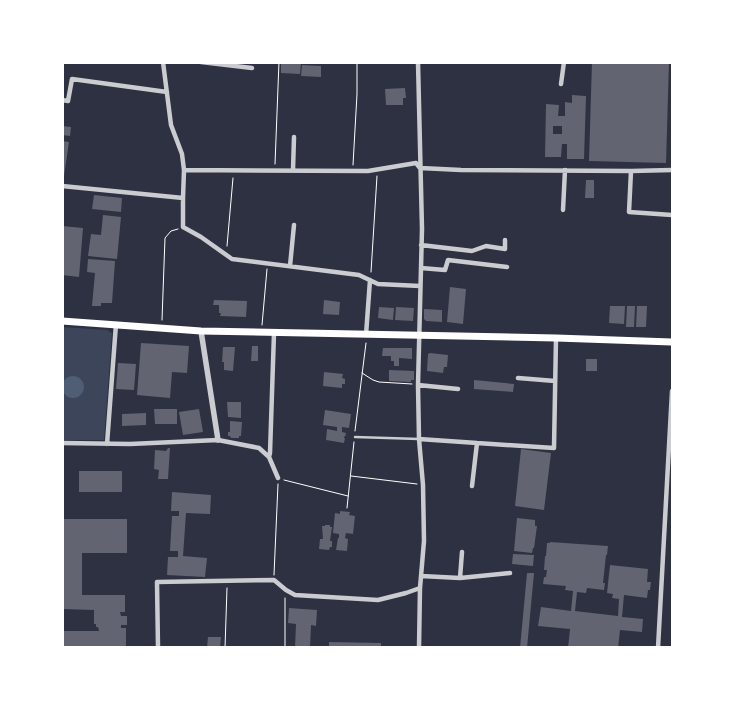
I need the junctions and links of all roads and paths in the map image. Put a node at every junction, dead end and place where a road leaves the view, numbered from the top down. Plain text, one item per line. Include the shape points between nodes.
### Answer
1 (162, 62) edge
2 (201, 62) edge
3 (279, 62) edge
4 (356, 62) edge
5 (418, 62) edge
6 (564, 62) edge
7 (252, 68) dead end
8 (561, 84) dead end
9 (167, 92) junction
10 (62, 100) edge
11 (294, 137) dead end
12 (420, 168) junction
13 (184, 170) junction
14 (234, 170) junction
15 (274, 170) junction
16 (293, 170) junction
17 (378, 170) junction
18 (565, 170) junction
19 (672, 170) edge
20 (353, 171) junction
21 (631, 171) junction
22 (62, 186) edge
23 (183, 198) junction
24 (563, 210) dead end
25 (672, 215) edge
26 (294, 225) dead end
27 (183, 228) junction
28 (505, 240) dead end
29 (421, 245) junction
30 (226, 254) junction
31 (268, 264) junction
32 (290, 266) junction
33 (507, 267) dead end
34 (421, 268) junction
35 (370, 280) junction
36 (420, 286) junction
37 (62, 320) edge
38 (116, 324) junction
39 (162, 328) junction
40 (201, 331) junction
41 (261, 333) junction
42 (274, 333) junction
43 (366, 335) junction
44 (419, 335) junction
45 (556, 338) junction
46 (672, 342) edge
47 (362, 372) junction
48 (518, 378) dead end
49 (556, 381) junction
50 (418, 385) junction
51 (458, 389) dead end
52 (672, 391) edge
53 (355, 437) junction
54 (218, 440) junction
55 (419, 440) junction
56 (477, 443) junction
57 (62, 444) edge
58 (107, 444) junction
59 (269, 457) junction
60 (350, 476) junction
61 (278, 478) junction
62 (422, 485) junction
63 (472, 486) dead end
64 (348, 496) junction
65 (347, 508) dead end
66 (462, 552) dead end
67 (510, 573) dead end
68 (421, 576) junction
69 (460, 578) junction
70 (274, 580) junction
71 (227, 581) junction
72 (420, 588) junction
73 (286, 590) junction
74 (158, 648) edge
75 (225, 648) edge
76 (285, 648) edge
77 (419, 648) edge
78 (658, 648) edge

1 - 9 street
2 - 7 street
3 - 15 path
4 - 20 path
5 - 12 street
6 - 8 street
9 - 10 street via 72,79 68,101
9 - 13 street via 171,125 182,154
11 - 16 street
12 - 17 street via 416,163
12 - 18 street
12 - 29 street
13 - 14 street
13 - 23 street
14 - 15 street
14 - 30 path
15 - 16 street
16 - 20 street
17 - 20 street
17 - 35 path
18 - 21 street
18 - 24 street
19 - 21 street
21 - 25 street via 629,212
22 - 23 street
23 - 27 street
26 - 32 street
27 - 30 street
27 - 39 path via 171,231 165,238
28 - 29 street via 505,249 486,246 472,251
29 - 34 street
30 - 31 street via 232,259
31 - 32 street
31 - 41 path
32 - 35 street via 359,275
33 - 34 street via 448,260 446,270
34 - 36 street
35 - 36 street via 378,284
35 - 43 street
36 - 44 street
37 - 38 main road
38 - 39 main road
38 - 58 street
39 - 40 main road
40 - 41 main road
40 - 54 street
41 - 42 main road
42 - 43 main road
42 - 59 street
43 - 44 main road
43 - 47 path
44 - 45 main road
44 - 50 street
45 - 46 main road
45 - 49 street
47 - 50 path via 379,382
47 - 53 path
48 - 49 street
49 - 56 street via 554,448
50 - 51 street
50 - 55 street
52 - 78 street
53 - 55 lane
53 - 60 path
54 - 58 street
54 - 59 street via 259,448
55 - 56 street
55 - 62 street
56 - 63 street
57 - 58 street
59 - 61 street
60 - 62 path
60 - 64 path
61 - 64 path
61 - 70 path
62 - 68 street via 424,541
64 - 65 path
66 - 69 street
67 - 69 street
68 - 69 street
68 - 72 street
70 - 71 street
70 - 73 street
71 - 74 street via 158,582
71 - 75 path
72 - 73 street via 378,600 295,595
72 - 77 street
73 - 76 path

